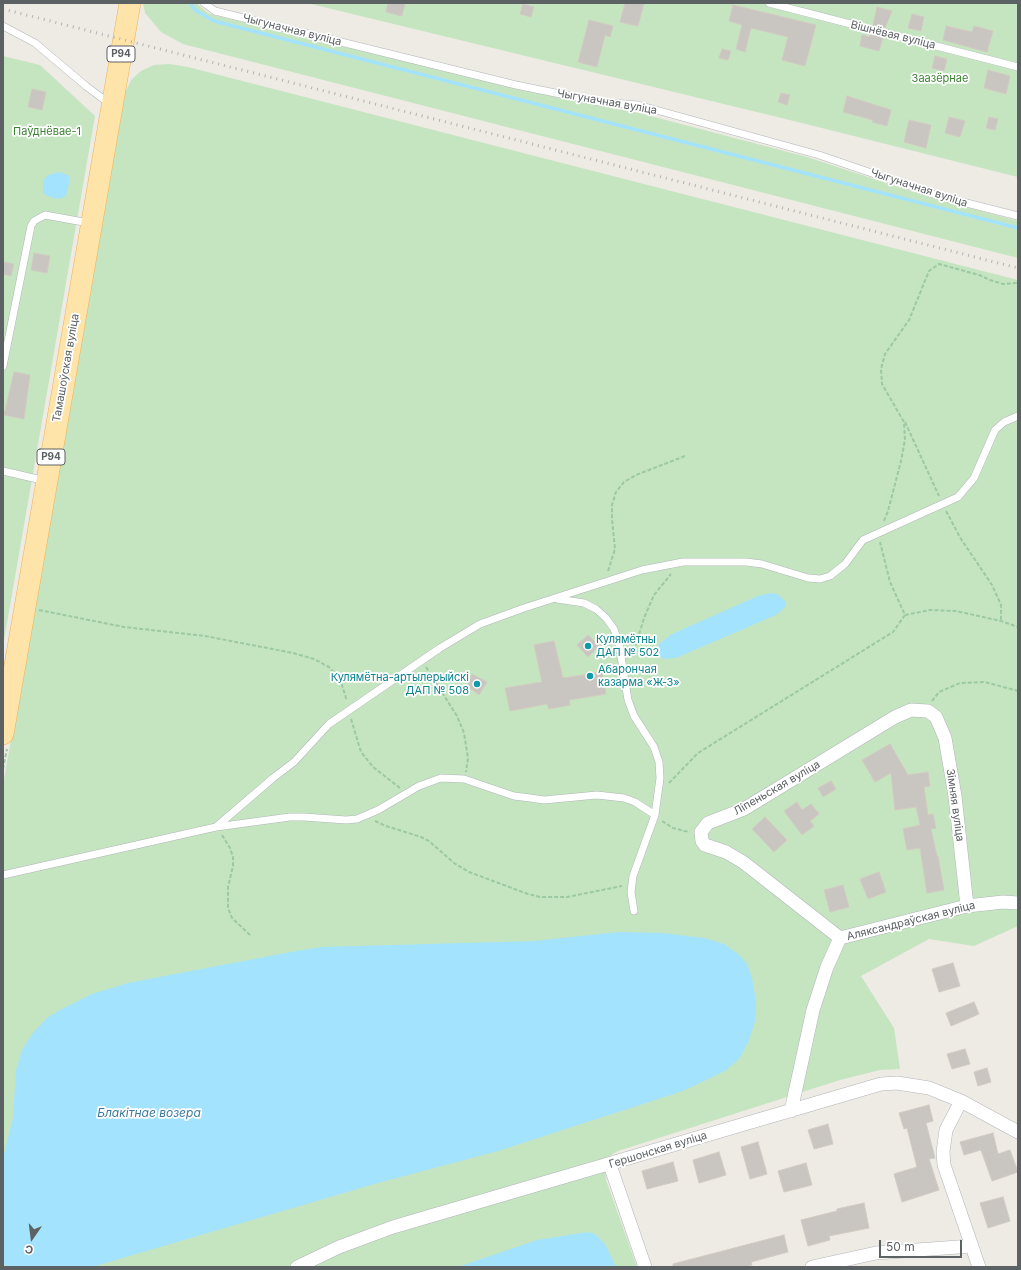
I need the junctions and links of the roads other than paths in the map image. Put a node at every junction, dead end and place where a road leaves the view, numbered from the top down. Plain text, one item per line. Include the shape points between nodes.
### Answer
1 (130, 3) edge
2 (204, 3) edge
3 (769, 3) edge
4 (3, 26) edge
5 (1018, 67) edge
6 (112, 105) junction
7 (1018, 216) edge
8 (91, 223) junction
9 (3, 366) edge
10 (1018, 416) edge
11 (3, 471) edge
12 (47, 482) junction
13 (552, 599) junction
14 (928, 711) joint
15 (3, 734) edge
16 (655, 815) junction
17 (216, 827) junction
18 (3, 875) edge
19 (1018, 903) edge
20 (967, 906) junction
21 (634, 911) dead end
22 (840, 938) junction
23 (961, 1101) junction
24 (791, 1111) junction
25 (1018, 1132) edge
26 (610, 1165) junction
27 (972, 1246) junction
28 (820, 1266) edge
29 (296, 1267) edge
30 (645, 1267) edge
31 (979, 1267) edge

1 - 6 main road, Тамашоўская вуліца / Р94
2 - 7 lane, Чыгуначная вуліца via 215,11 523,87 600,102 638,105 819,155 939,196
3 - 5 lane, Вішнёвая вуліца
4 - 6 lane via 35,43
6 - 8 main road, Тамашоўская вуліца / Р94
8 - 9 lane via 45,215 34,220
8 - 12 main road, Тамашоўская вуліца / Р94
10 - 13 lane via 1004,422 995,430 974,478 958,497 863,540 846,564 830,576 820,579 808,578 762,564 746,562 683,562 649,568
11 - 12 lane
12 - 15 main road, Тамашоўская вуліца / Р94
13 - 16 lane via 584,603 601,613 614,629 634,716 654,747 659,762
13 - 17 lane via 480,624 422,660 329,724 294,762
14 - 20 street, Зімняя вуліца via 936,717 945,738
14 - 22 street, Ліпеньская вуліца via 911,710 903,713 744,809 708,824 701,834 705,844 743,862
16 - 17 lane via 624,798 592,795 544,800 514,796 464,778 441,778 419,786 368,815 346,820 290,817
16 - 21 lane via 638,859 632,883
17 - 18 lane
19 - 20 street, Аляксандраўская вуліца
20 - 22 street, Аляксандраўская вуліца
22 - 24 street, Аляксандраўская вуліца via 813,1010
23 - 24 street, Гершонская вуліца via 913,1084 881,1084
23 - 25 street, Гершонская вуліца
23 - 27 street via 946,1130 943,1152 944,1165
24 - 26 street, Гершонская вуліца
26 - 29 street, Гершонская вуліца via 393,1227
26 - 30 street
27 - 28 street via 896,1250
27 - 31 street

